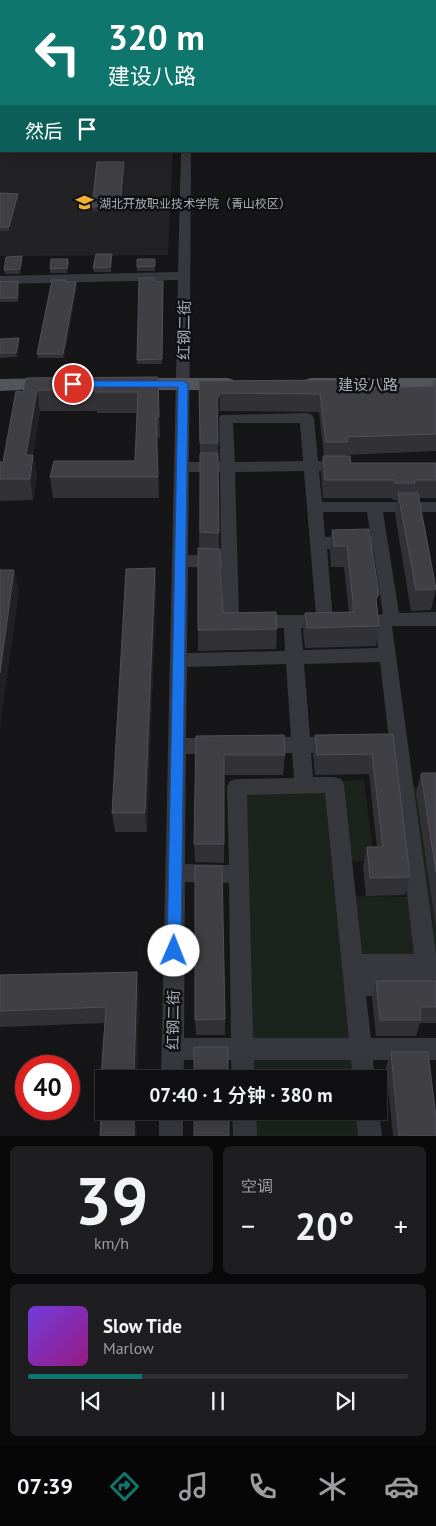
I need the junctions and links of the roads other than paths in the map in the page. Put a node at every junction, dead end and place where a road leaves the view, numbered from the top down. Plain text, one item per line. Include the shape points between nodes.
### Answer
1 (186, 152) edge
2 (184, 276) junction
3 (0, 280) edge
4 (0, 384) edge
5 (67, 384) edge
6 (115, 384) edge
7 (183, 384) junction
8 (241, 384) edge
9 (290, 384) edge
10 (436, 384) edge
11 (311, 466) junction
12 (340, 466) edge
13 (181, 467) junction
14 (227, 467) junction
15 (315, 507) junction
16 (374, 507) junction
17 (436, 507) edge
18 (380, 542) junction
19 (318, 543) junction
20 (180, 561) junction
21 (230, 562) junction
22 (392, 620) junction
23 (436, 620) edge
24 (292, 622) junction
25 (388, 655) junction
26 (295, 657) junction
27 (178, 660) junction
28 (379, 744) edge
29 (399, 744) junction
30 (302, 745) junction
31 (350, 745) edge
32 (177, 746) junction
33 (304, 786) junction
34 (175, 873) junction
35 (239, 874) junction
36 (431, 964) edge
37 (353, 975) junction
38 (436, 985) edge
39 (172, 1048) junction
40 (243, 1049) junction
41 (361, 1049) junction
42 (436, 1052) edge
43 (172, 1070) edge
44 (243, 1070) edge
45 (363, 1070) edge
46 (172, 1120) edge
47 (244, 1120) edge
48 (368, 1120) edge
49 (171, 1136) edge
50 (245, 1136) edge
51 (370, 1136) edge

1 - 2 street, 红钢二街
2 - 3 street
2 - 7 street, 红钢二街
4 - 5 main road
6 - 7 main road
7 - 8 main road
7 - 13 street, 红钢二街
9 - 10 main road, 建设八路
11 - 12 street
11 - 14 street
11 - 14 street via 307,418 226,418
11 - 15 street
13 - 14 street
13 - 20 street, 红钢二街
14 - 21 street
15 - 16 street
15 - 19 street
16 - 17 street
16 - 18 street
18 - 19 street
18 - 22 street
19 - 24 street via 325,621
20 - 21 street
20 - 27 street, 红钢二街
21 - 24 street via 232,622
22 - 23 street
22 - 25 street via 383,620
24 - 26 street
25 - 26 street
25 - 29 street
26 - 27 street
26 - 30 street
27 - 32 street, 红钢二街
28 - 29 street
29 - 36 street
30 - 31 street
30 - 32 street
30 - 33 street
32 - 34 street, 红钢二街
33 - 35 street via 237,787
33 - 37 street via 334,785
34 - 35 street
34 - 39 street, 红钢二街
35 - 40 street
36 - 37 street
37 - 38 street
37 - 41 street
39 - 40 street
39 - 43 street, 红钢二街
40 - 41 street
40 - 44 street
41 - 42 street
41 - 45 street
46 - 49 street
47 - 50 street
48 - 51 street

